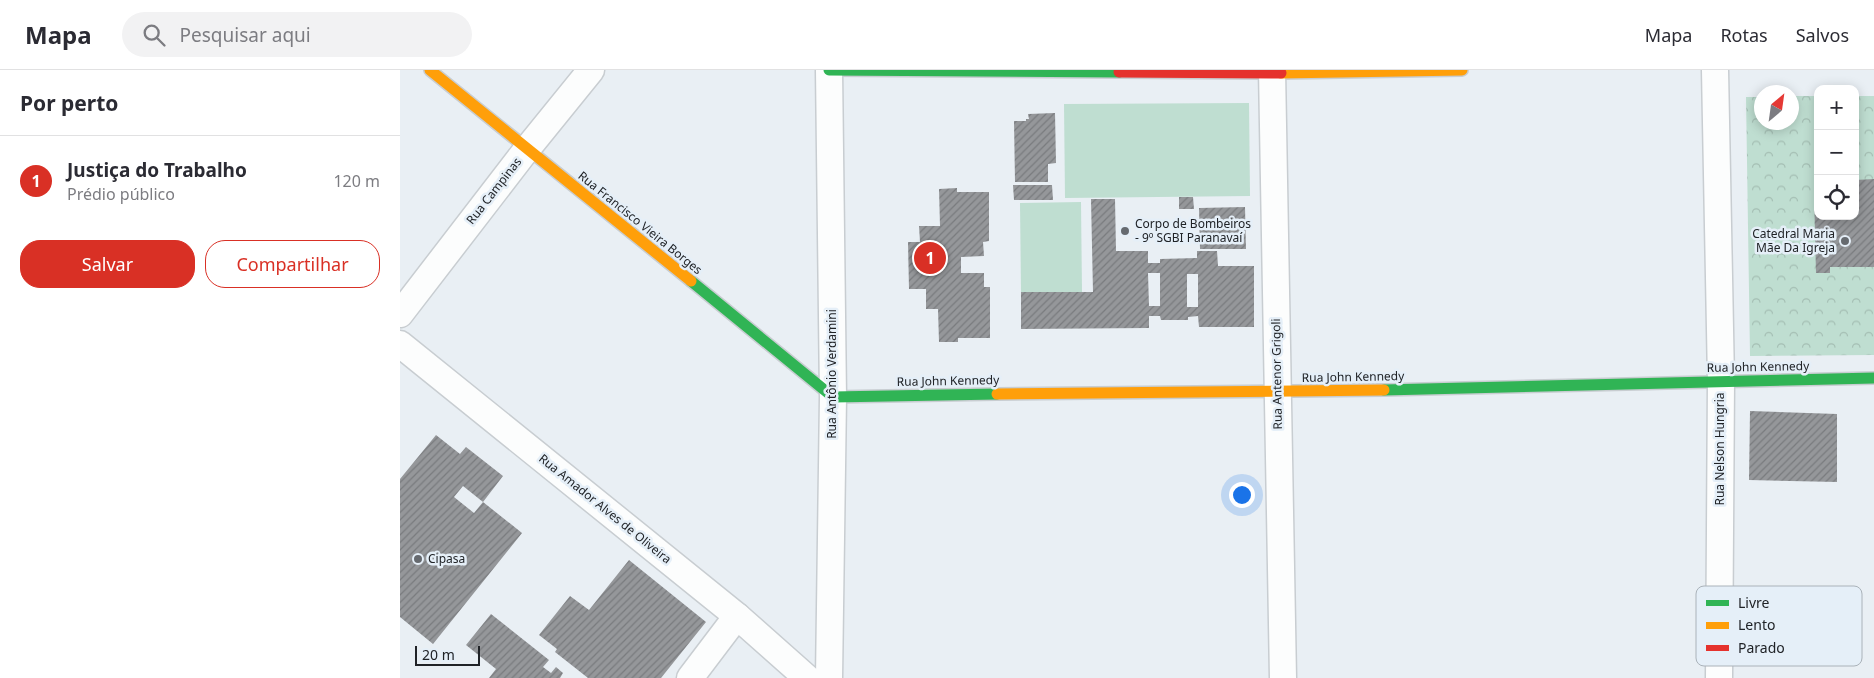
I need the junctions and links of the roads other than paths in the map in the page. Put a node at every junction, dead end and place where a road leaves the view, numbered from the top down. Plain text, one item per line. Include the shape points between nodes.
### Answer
1 (430, 70) edge
2 (591, 70) edge
3 (829, 70) edge
4 (1462, 70) edge
5 (1715, 70) edge
6 (1271, 71) edge
7 (527, 149) junction
8 (400, 314) edge
9 (400, 344) edge
10 (1874, 378) edge
11 (1721, 381) junction
12 (1278, 392) junction
13 (833, 397) junction
14 (1720, 586) edge
15 (737, 616) junction
16 (690, 678) edge
17 (807, 678) edge
18 (829, 678) edge
19 (1283, 678) edge

1 - 7 street, Rua Francisco Vieira Borges
2 - 7 street, Rua Campinas
3 - 6 street
3 - 13 street, Rua Antônio Verdamini
4 - 6 street
5 - 11 street, Rua Nelson Hungria
6 - 12 street, Rua Antenor Grigoli
7 - 8 street, Rua Campinas
7 - 13 street, Rua Francisco Vieira Borges
9 - 15 street, Rua Amador Alves de Oliveira
10 - 11 street, Rua John Kennedy
11 - 12 street, Rua John Kennedy
11 - 14 street, Rua Nelson Hungria
12 - 13 street, Rua John Kennedy
12 - 19 street, Rua Antenor Grigoli
13 - 18 street, Rua Antônio Verdamini
15 - 16 street
15 - 17 street, Rua Amador Alves de Oliveira

